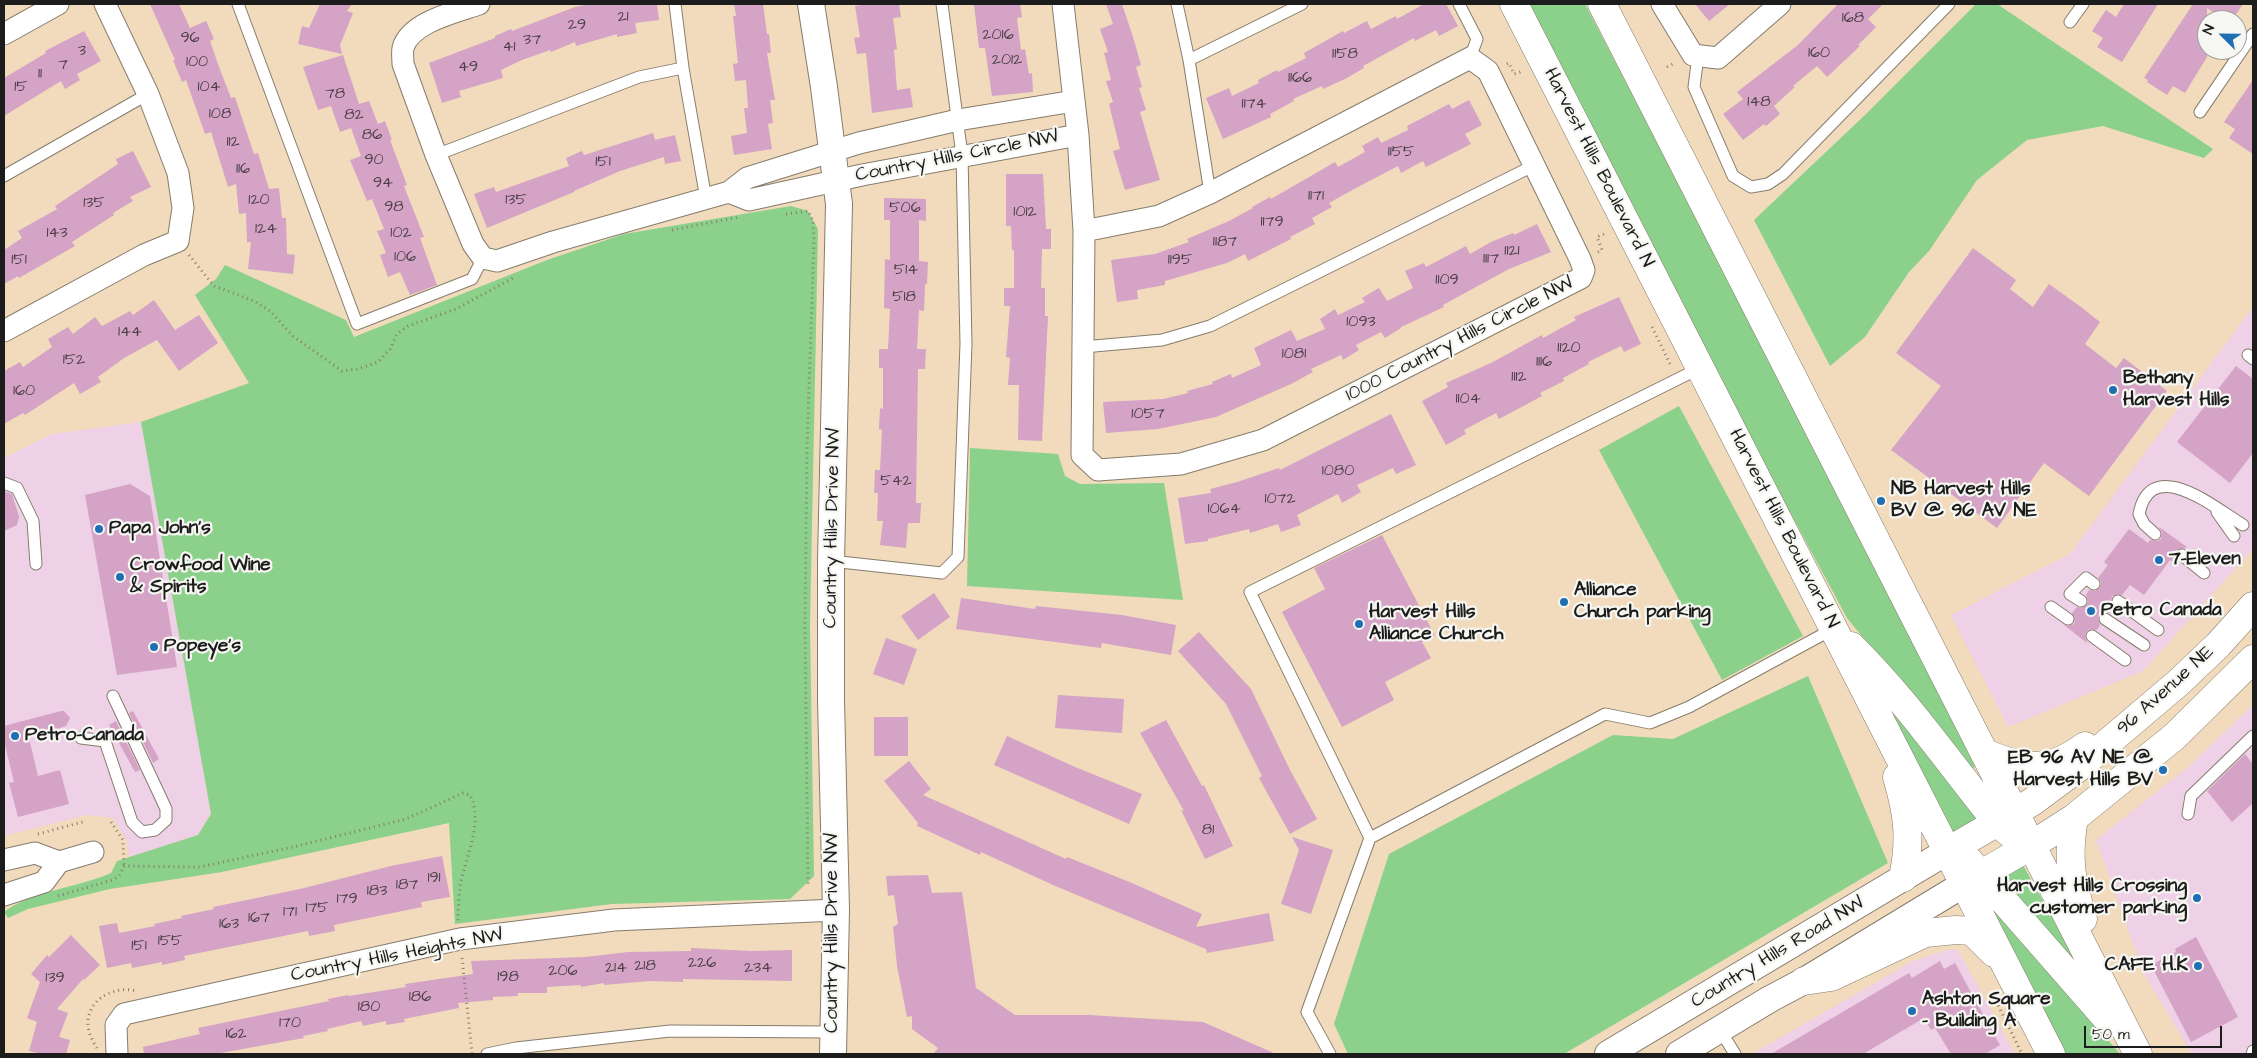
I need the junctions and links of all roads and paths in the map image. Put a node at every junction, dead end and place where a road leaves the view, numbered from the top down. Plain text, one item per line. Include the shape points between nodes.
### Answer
1 (58, 4) edge
2 (105, 4) edge
3 (238, 4) edge
4 (479, 4) edge
5 (675, 4) edge
6 (811, 4) edge
7 (942, 4) edge
8 (1062, 4) edge
9 (1177, 4) edge
10 (1302, 4) edge
11 (1458, 4) edge
12 (1514, 4) edge
13 (1602, 4) edge
14 (1662, 4) edge
15 (1780, 4) edge
16 (1949, 4) edge
17 (2083, 4) edge
18 (2070, 22) dead end
19 (4, 34) edge
20 (2253, 34) edge
21 (1698, 56) junction
22 (1470, 58) junction
23 (1189, 60) junction
24 (683, 68) junction
25 (148, 94) junction
26 (1074, 101) junction
27 (2200, 112) dead end
28 (958, 120) junction
29 (1078, 135) junction
30 (833, 151) junction
31 (436, 155) junction
32 (962, 155) junction
33 (1534, 165) junction
34 (4, 176) edge
35 (837, 181) junction
36 (729, 192) junction
37 (1210, 193) junction
38 (706, 199) junction
39 (1084, 231) junction
40 (482, 258) junction
41 (4, 331) edge
42 (1083, 347) junction
43 (1700, 368) junction
44 (4, 483) edge
45 (2215, 508) junction
46 (2243, 525) dead end
47 (2155, 534) dead end
48 (2234, 536) dead end
49 (2182, 555) dead end
50 (831, 561) junction
51 (36, 564) dead end
52 (2204, 573) dead end
53 (2094, 584) dead end
54 (2080, 601) dead end
55 (2118, 601) dead end
56 (2253, 606) edge
57 (2050, 607) dead end
58 (2105, 618) dead end
59 (2068, 619) dead end
60 (1834, 629) junction
61 (2158, 630) dead end
62 (2092, 636) dead end
63 (2144, 646) dead end
64 (2125, 660) dead end
65 (2249, 669) edge
66 (113, 696) dead end
67 (2158, 700) junction
68 (1880, 718) junction
69 (2253, 736) edge
70 (81, 738) dead end
71 (1985, 753) junction
72 (2188, 814) dead end
73 (2006, 817) junction
74 (2074, 818) junction
75 (86, 821) dead end
76 (111, 822) dead end
77 (31, 835) dead end
78 (1370, 838) junction
79 (2032, 845) junction
80 (1948, 851) junction
81 (93, 852) dead end
82 (4, 860) edge
83 (59, 862) junction
84 (124, 866) junction
85 (1903, 878) junction
86 (1972, 878) junction
87 (4, 894) edge
88 (52, 898) dead end
89 (836, 910) junction
90 (458, 926) dead end
91 (461, 954) dead end
92 (2003, 961) junction
93 (1804, 981) junction
94 (2105, 990) junction
95 (1993, 994) dead end
96 (1720, 1030) junction
97 (833, 1043) edge
98 (117, 1054) edge
99 (472, 1054) edge
100 (487, 1054) edge
101 (1330, 1054) edge
102 (1608, 1054) edge
103 (1679, 1054) edge
104 (1734, 1054) edge
105 (2022, 1054) edge
106 (2051, 1054) edge
107 (2137, 1054) edge

1 - 19 street
2 - 25 street
3 - 40 lane via 357,324 472,279
4 - 31 street via 424,24 409,37 403,49 403,64
5 - 24 lane
6 - 30 street, Country Hills Drive NW
7 - 28 lane
8 - 26 street, 1000 Country Hills Circle NW
9 - 23 lane
10 - 23 lane
11 - 22 lane via 1477,39
12 - 43 main road, Harvest Hills Boulevard N
13 - 71 main road
14 - 21 street via 1693,55
15 - 21 street via 1718,58
16 - 21 lane via 1783,174 1768,184 1751,187 1734,176 1694,87
17 - 18 lane
20 - 27 lane
22 - 33 street, 1000 Country Hills Circle NW via 1488,71
22 - 37 street
23 - 37 lane
24 - 31 lane via 639,77
24 - 38 lane
25 - 34 lane
25 - 41 street via 178,174 183,208 178,241 144,254
26 - 28 street, Country Hills Circle NW
26 - 29 street, 1000 Country Hills Circle NW
28 - 30 street, Country Hills Circle NW
28 - 32 lane
29 - 32 street, Country Hills Circle NW
29 - 39 street, 1000 Country Hills Circle NW
30 - 35 street, Country Hills Drive NW
30 - 36 street, Country Hills Circle NW via 747,178
31 - 40 street via 473,244
32 - 35 street, Country Hills Circle NW
32 - 50 lane via 966,344 958,557 942,573
33 - 42 lane via 1210,326 1162,340
33 - 42 street, 1000 Country Hills Circle NW via 1580,259 1584,270 1582,278 1263,440 1181,464 1098,470 1082,455
35 - 36 street, Country Hills Circle NW via 749,200
35 - 50 street, Country Hills Drive NW
36 - 38 street, Country Hills Circle NW
37 - 39 street via 1159,216
38 - 40 street, Country Hills Circle NW via 497,261
39 - 42 street, 1000 Country Hills Circle NW
43 - 60 main road, Harvest Hills Boulevard N
43 - 78 lane via 1250,592
44 - 51 lane via 17,488 33,521
45 - 46 lane
45 - 47 lane via 2172,486 2153,488 2142,502 2139,514
45 - 48 lane
49 - 52 lane
50 - 89 street, Country Hills Drive NW
53 - 54 lane via 2086,578 2070,594
55 - 61 lane
56 - 67 main road, 96 Avenue NE via 2218,645
57 - 59 lane
58 - 63 lane
60 - 68 main road, Harvest Hills Boulevard N
60 - 73 main road via 1879,673
60 - 78 lane via 1689,707 1650,723 1605,714
62 - 64 lane
65 - 74 main road, 96 Avenue NE via 2174,737
66 - 70 lane via 166,809 166,820 155,830 142,832 132,822 105,741
67 - 71 main road via 2132,711 2070,757 2048,764 2022,766
67 - 73 main road, 96 Avenue NE via 2079,767
68 - 80 main road, Harvest Hills Boulevard N
68 - 85 main road via 1908,821 1908,857
69 - 72 lane via 2191,796
71 - 73 main road
73 - 79 main road via 2013,837
73 - 80 main road, 96 Avenue NE
74 - 79 main road, 96 Avenue NE
74 - 94 main road via 2070,868
75 - 77 path
76 - 84 path via 123,840
78 - 101 lane via 1307,1012
79 - 86 main road, 96 Avenue NE
79 - 94 main road
80 - 85 street, Country Hills Road NW
80 - 86 main road via 1965,857
81 - 83 street
82 - 83 street via 35,853
83 - 87 street via 44,882
84 - 88 path via 119,876 112,880
84 - 90 path via 200,867 406,819 463,793 470,795 476,810 474,834 460,886
85 - 102 street, Country Hills Road NW
86 - 92 main road
86 - 93 street, Country Hills Road NW
86 - 107 main road
89 - 97 street, Country Hills Drive NW
89 - 98 street, Country Hills Heights NW via 614,920 460,939 124,1014 116,1025
91 - 99 path
92 - 93 main road via 1972,932 1944,931 1925,933 1831,977
92 - 106 main road
93 - 96 street, Country Hills Road NW
94 - 107 main road
95 - 105 path
96 - 103 street, Country Hills Road NW
96 - 104 lane
97 - 100 lane via 670,1031

